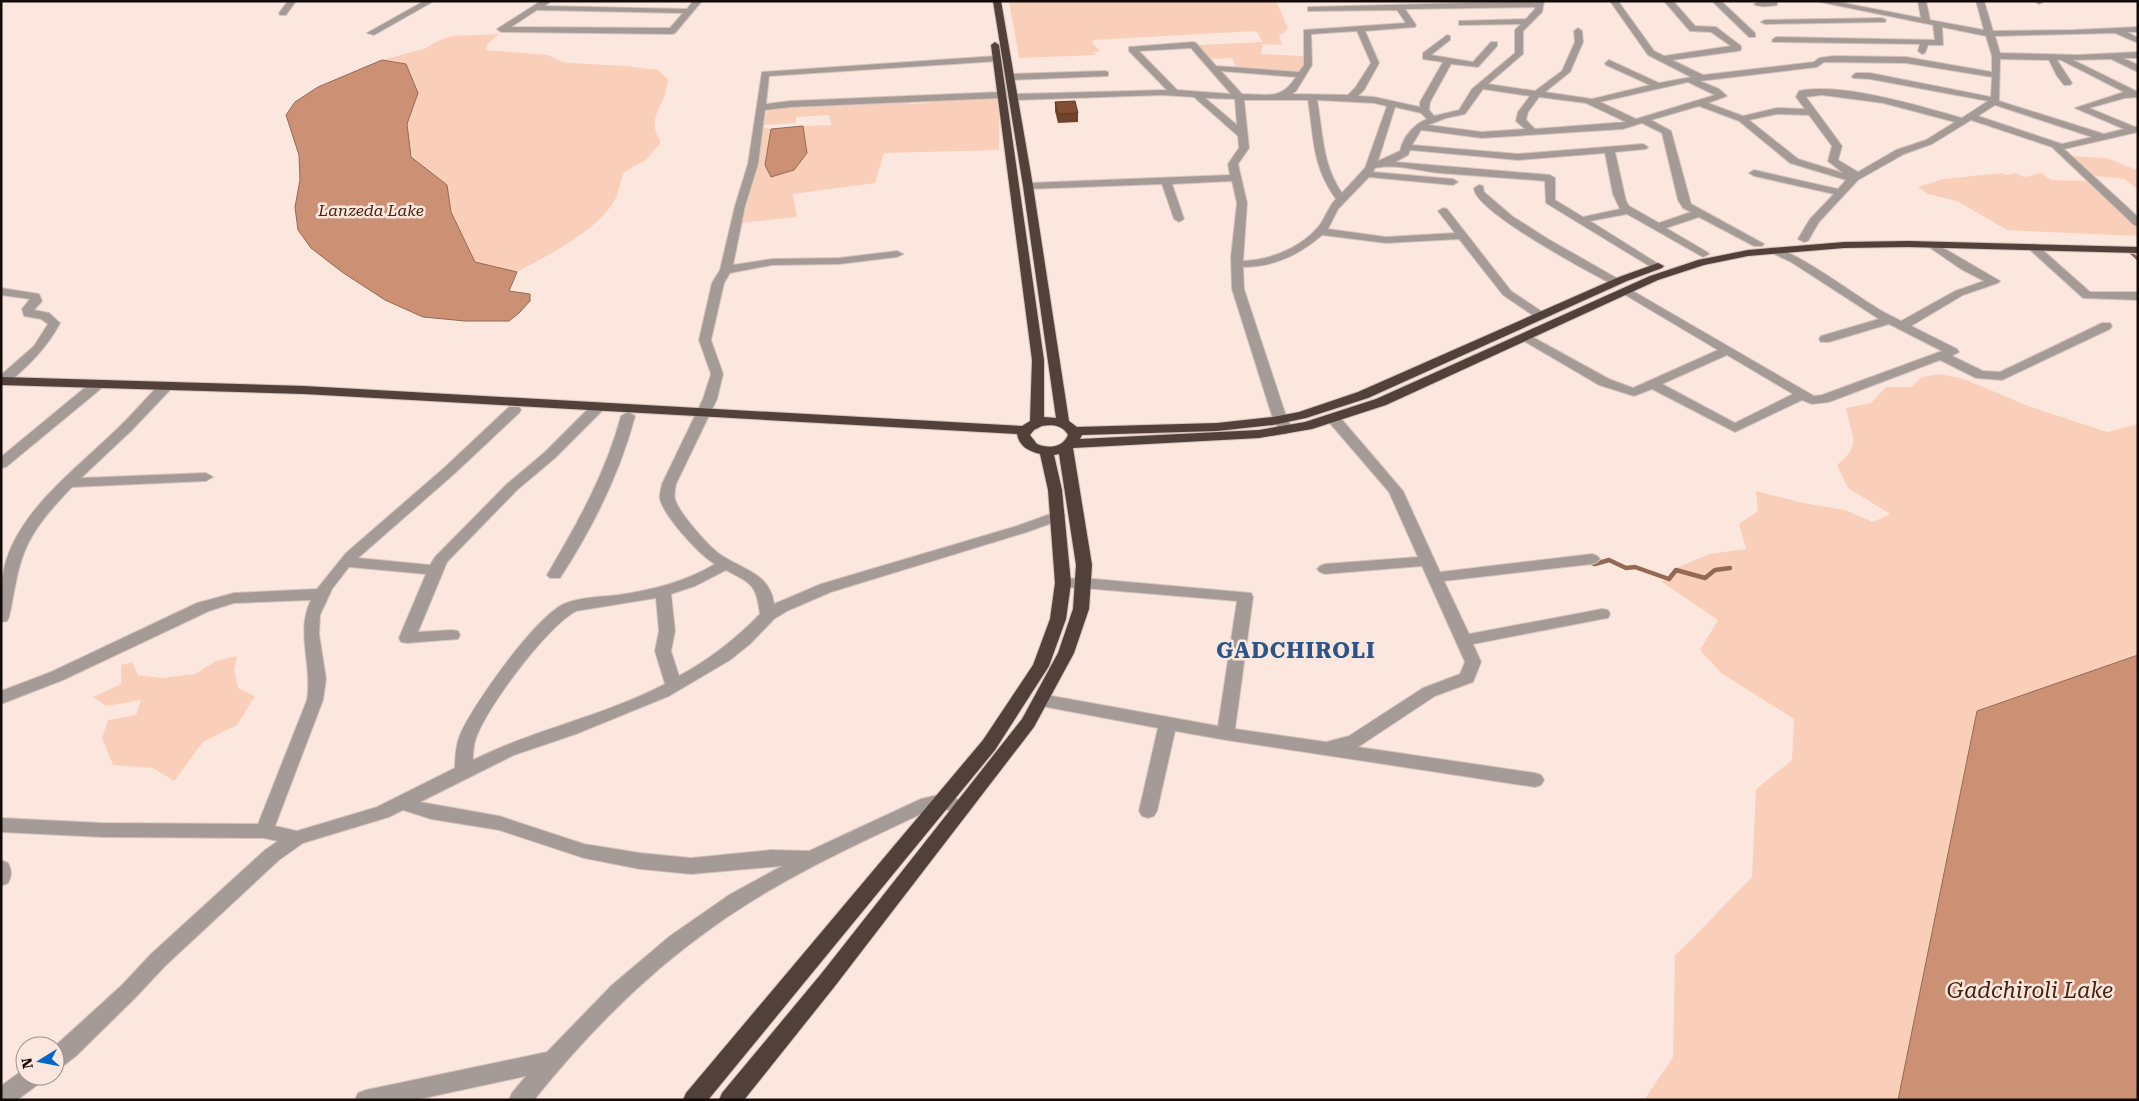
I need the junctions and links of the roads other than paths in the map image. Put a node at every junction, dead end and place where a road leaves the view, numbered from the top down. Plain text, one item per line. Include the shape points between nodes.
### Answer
1 (292, 1) edge
2 (430, 1) edge
3 (547, 1) edge
4 (698, 1) edge
5 (988, 1) edge
6 (998, 1) edge
7 (1614, 1) edge
8 (1668, 1) edge
9 (1716, 1) edge
10 (1771, 1) edge
11 (1819, 1) edge
12 (1922, 1) edge
13 (1980, 1) edge
14 (1540, 3) edge
15 (1355, 4) edge
16 (1386, 4) edge
17 (1464, 4) edge
18 (1758, 4) dead end
19 (1309, 5) edge
20 (1398, 6) junction
21 (536, 8) junction
22 (690, 10) junction
23 (283, 13) dead end
24 (1914, 20) junction
25 (1526, 21) junction
26 (1478, 22) junction
27 (1765, 22) dead end
28 (1926, 22) junction
29 (1462, 23) dead end
30 (1937, 25) junction
31 (1360, 28) junction
32 (2138, 29) edge
33 (1334, 30) junction
34 (2118, 30) junction
35 (1578, 31) dead end
36 (371, 33) dead end
37 (1990, 34) junction
38 (1752, 35) dead end
39 (1447, 38) dead end
40 (1776, 40) dead end
41 (1925, 42) junction
42 (2138, 42) edge
43 (1494, 44) dead end
44 (2138, 55) edge
45 (1996, 56) junction
46 (2113, 57) junction
47 (2056, 58) junction
48 (996, 59) junction
49 (1661, 59) junction
50 (1449, 60) junction
51 (1919, 62) junction
52 (1609, 63) dead end
53 (1213, 68) junction
54 (2138, 69) edge
55 (1105, 74) dead end
56 (1301, 75) junction
57 (1996, 75) junction
58 (1856, 76) dead end
59 (1010, 77) junction
60 (1702, 78) junction
61 (1689, 80) junction
62 (2067, 83) dead end
63 (1657, 85) junction
64 (1481, 86) junction
65 (1175, 93) junction
66 (1536, 94) junction
67 (1001, 95) junction
68 (1197, 95) junction
69 (2136, 95) edge
70 (1284, 96) junction
71 (1312, 96) junction
72 (1239, 97) junction
73 (1350, 97) junction
74 (1013, 98) junction
75 (1994, 101) junction
76 (1590, 102) junction
77 (1699, 103) junction
78 (1392, 104) junction
79 (760, 108) junction
80 (1424, 111) junction
81 (1813, 112) junction
82 (1742, 119) junction
83 (1966, 119) junction
84 (1432, 120) junction
85 (1638, 120) junction
86 (1418, 127) junction
87 (2136, 130) edge
88 (1533, 132) junction
89 (1242, 134) junction
90 (2106, 138) junction
91 (1405, 147) junction
92 (1643, 148) dead end
93 (2061, 148) junction
94 (1609, 150) junction
95 (1387, 162) junction
96 (1368, 170) junction
97 (1754, 173) dead end
98 (1855, 177) junction
99 (1236, 178) junction
100 (1166, 180) junction
101 (1453, 182) dead end
102 (1028, 186) junction
103 (1479, 188) dead end
104 (1840, 192) junction
105 (1342, 200) junction
106 (1629, 210) junction
107 (1443, 211) dead end
108 (1700, 213) junction
109 (1179, 219) dead end
110 (1582, 220) junction
111 (2138, 223) edge
112 (1658, 227) junction
113 (1318, 231) junction
114 (1461, 236) junction
115 (1804, 239) junction
116 (2138, 243) edge
117 (1758, 244) junction
118 (1933, 245) junction
119 (2033, 247) junction
120 (1774, 250) junction
121 (2138, 250) edge
122 (897, 254) dead end
123 (1702, 254) junction
124 (1237, 264) junction
125 (1656, 267) junction
126 (726, 270) junction
127 (1616, 282) junction
128 (1, 291) edge
129 (1626, 291) junction
130 (2138, 296) edge
131 (1541, 315) junction
132 (1889, 320) junction
133 (1901, 326) junction
134 (2106, 326) dead end
135 (1522, 337) junction
136 (1825, 339) dead end
137 (1728, 350) junction
138 (1941, 356) junction
139 (2, 384) edge
140 (1652, 384) junction
141 (93, 388) junction
142 (161, 390) junction
143 (1802, 395) junction
144 (514, 410) junction
145 (595, 410) junction
146 (628, 416) junction
147 (701, 417) junction
148 (1333, 418) junction
149 (1283, 424) junction
150 (1029, 431) junction
151 (1068, 436) junction
152 (1046, 451) junction
153 (7, 454) edge
154 (1, 464) edge
155 (206, 477) dead end
156 (69, 484) junction
157 (1058, 516) junction
158 (1592, 560) dead end
159 (345, 562) junction
160 (1429, 562) junction
161 (726, 564) junction
162 (1325, 569) dead end
163 (436, 570) junction
164 (555, 575) dead end
165 (1436, 577) junction
166 (1063, 583) junction
167 (1083, 583) junction
168 (663, 590) junction
169 (322, 594) junction
170 (1602, 614) dead end
171 (768, 615) junction
172 (1, 617) edge
173 (452, 635) dead end
174 (1463, 641) junction
175 (674, 686) junction
176 (1, 698) edge
177 (1041, 700) junction
178 (1168, 724) junction
179 (1226, 734) junction
180 (1322, 748) junction
181 (464, 772) junction
182 (1534, 780) dead end
183 (942, 801) junction
184 (402, 803) junction
185 (962, 808) junction
186 (1148, 811) dead end
187 (1, 825) edge
188 (264, 831) junction
189 (297, 838) junction
190 (811, 859) junction
191 (1, 868) edge
192 (1, 878) edge
193 (65, 1051) edge
194 (550, 1062) junction
195 (19, 1086) edge
196 (1, 1100) edge
197 (366, 1100) edge
198 (520, 1100) edge
199 (694, 1100) edge
200 (730, 1100) edge

1 - 23 street
2 - 36 street
3 - 21 street
4 - 22 street
5 - 48 highway
6 - 59 highway
7 - 49 street via 1642,43
8 - 49 street via 1693,29 1713,29 1738,48
9 - 38 street
10 - 18 street via 1774,3
11 - 24 street
12 - 28 street
13 - 37 street
14 - 17 street
14 - 25 street via 1539,10
15 - 16 street
15 - 19 street
16 - 20 street
17 - 20 street
17 - 26 street
19 - 33 street
20 - 31 street via 1412,25
21 - 22 street
21 - 22 street via 501,29 672,30
24 - 27 street
24 - 28 street
25 - 26 street
25 - 64 street via 1519,30 1519,54
26 - 29 street
28 - 30 street
30 - 37 street
30 - 41 street via 1940,44
31 - 33 street
31 - 73 street via 1375,63 1359,90
32 - 34 street
33 - 56 street via 1307,32 1308,64
34 - 37 street
34 - 42 street
35 - 66 street via 1579,42 1566,72
37 - 45 street
39 - 50 street via 1426,57
40 - 41 street
41 - 51 street
43 - 50 street via 1475,65
44 - 46 street
45 - 47 street
45 - 57 street
46 - 47 street
46 - 54 street
47 - 62 street via 2061,76
47 - 69 street
48 - 67 highway
48 - 79 street via 765,74
49 - 60 street
50 - 80 street
51 - 57 street
51 - 60 street via 1833,59 1817,64
52 - 63 street
53 - 56 street
53 - 65 street via 1193,45 1132,49
53 - 72 street
55 - 59 street
56 - 70 street via 1293,89
57 - 75 street
58 - 75 street
59 - 74 highway
60 - 61 street
61 - 63 street
61 - 77 street via 1722,94
63 - 76 street
64 - 66 street
64 - 84 street via 1462,112
65 - 68 street
65 - 74 street
66 - 76 street
66 - 88 street via 1523,112 1521,121
67 - 79 street
67 - 150 highway via 1038,360
68 - 72 street
68 - 89 street
69 - 87 street via 2080,108
70 - 71 street
70 - 72 street
71 - 73 street
71 - 105 street via 1323,171
72 - 89 street
73 - 78 street
74 - 102 highway
75 - 83 street
75 - 90 street
76 - 85 street
77 - 82 street
77 - 85 street
78 - 80 street
78 - 96 street via 1386,115 1382,142
79 - 126 street via 753,164
80 - 84 street
81 - 82 street via 1777,111
81 - 83 street via 1801,97 1802,93 1845,95
81 - 98 street via 1836,146 1833,161
82 - 98 street via 1794,161
83 - 93 street
83 - 98 street via 1929,142 1900,152
84 - 86 street
85 - 88 street via 1623,126
85 - 108 street via 1666,132 1683,200
86 - 88 street via 1482,135
86 - 91 street
87 - 90 street
89 - 99 street via 1244,148 1233,164
90 - 93 street
91 - 94 street via 1518,156
91 - 95 street via 1404,153
92 - 94 street
93 - 111 street via 2057,148
94 - 106 street via 1614,160 1618,200
95 - 96 street
95 - 110 street via 1460,172 1550,178 1550,201
96 - 101 street
96 - 105 street
97 - 104 street
98 - 104 street
99 - 100 street
99 - 124 street via 1242,203
100 - 102 street
100 - 109 street
102 - 151 highway
103 - 127 street via 1479,193 1486,200 1519,224
104 - 115 street via 1814,221
105 - 113 street via 1334,206
106 - 110 street
106 - 112 street
107 - 114 street
108 - 112 street
108 - 117 street
110 - 125 street
112 - 123 street
113 - 114 street via 1386,240
113 - 124 street via 1307,242 1279,258
114 - 131 street via 1507,293
115 - 116 highway via 1874,236
115 - 117 highway
117 - 123 highway
118 - 119 highway
118 - 120 highway via 1844,245
118 - 133 street via 1958,263 1994,281 1958,293
119 - 121 highway
119 - 130 street via 2087,296
120 - 129 highway via 1702,262
120 - 132 street
122 - 126 street via 839,261 772,262
123 - 125 highway
124 - 149 street via 1238,288
125 - 127 highway
126 - 147 street via 718,283 705,340 717,374
127 - 131 highway
128 - 139 street via 35,296 36,301 28,313 45,316 54,323 36,353
129 - 135 highway
129 - 137 street
131 - 149 highway via 1363,395
132 - 133 street
132 - 136 street
133 - 138 street via 1953,352
134 - 138 street via 2002,376 1980,375
135 - 140 street via 1604,382 1634,392
135 - 148 highway via 1381,402
137 - 140 street
137 - 143 street
138 - 143 street via 1824,399 1812,400
139 - 141 highway
140 - 143 street via 1735,428
141 - 142 highway
141 - 153 street
142 - 144 highway
142 - 145 highway via 304,390
142 - 156 street
144 - 145 highway
144 - 159 street
145 - 146 highway
145 - 147 highway
145 - 163 street via 468,530 440,560
146 - 147 highway
146 - 164 street via 622,443
147 - 150 highway
147 - 161 street via 669,484 668,498 672,509 701,546
148 - 149 highway via 1308,426
148 - 160 street via 1396,491
149 - 151 highway via 1259,434 1181,439
150 - 151 highway via 1054,421
150 - 152 highway via 1035,448
151 - 152 highway
151 - 167 highway via 1084,565
152 - 157 highway
153 - 154 street
155 - 156 street
156 - 172 street via 36,521 21,544 10,572
157 - 166 highway
157 - 171 street via 826,588
158 - 165 street
159 - 163 street
159 - 169 street
160 - 162 street
160 - 165 street
161 - 168 street via 705,576
161 - 171 street via 752,578 765,592
163 - 173 street via 407,638
165 - 174 street
166 - 167 street
166 - 183 highway via 1058,619 1040,666 989,745
167 - 177 highway via 1081,609 1066,653
167 - 179 street via 1245,597
168 - 175 street via 667,631 664,652
168 - 181 street via 568,608 549,624 485,705 464,748
169 - 176 street via 234,598 203,607 57,676
169 - 188 street via 311,623 319,679 314,700
170 - 174 street
171 - 175 street via 724,656
174 - 180 street via 1472,662 1466,678 1429,692 1354,742
175 - 181 street via 578,727 508,750
177 - 178 street
177 - 185 highway via 1028,723
178 - 179 street
178 - 186 street
179 - 180 street
180 - 182 street
181 - 184 street
183 - 185 street
183 - 190 street via 921,806
183 - 199 highway
184 - 189 street via 383,812
184 - 190 street via 431,812 499,823 584,851 640,861 691,866 771,858
185 - 200 highway
187 - 188 street via 102,830
188 - 189 street
189 - 193 street via 272,855
190 - 194 street via 735,902 669,948 624,987
191 - 192 street
194 - 197 street
194 - 198 street
195 - 196 street

